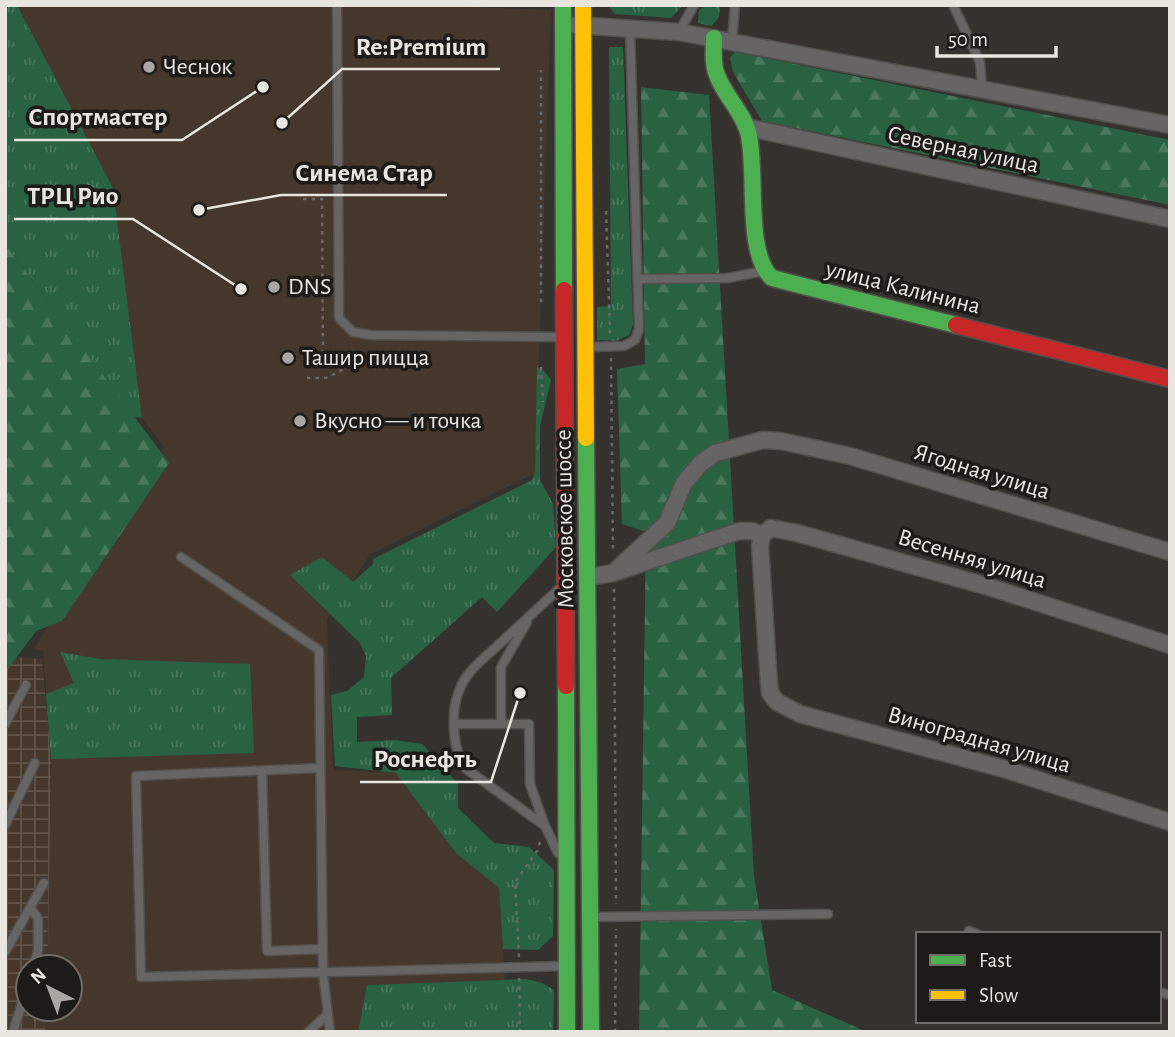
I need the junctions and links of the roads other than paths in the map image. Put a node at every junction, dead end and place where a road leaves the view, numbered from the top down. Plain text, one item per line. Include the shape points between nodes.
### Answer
1 (563, 5) edge
2 (583, 5) edge
3 (694, 5) edge
4 (735, 5) edge
5 (953, 5) edge
6 (337, 10) edge
7 (563, 25) junction
8 (583, 25) junction
9 (630, 29) junction
10 (679, 33) junction
11 (714, 38) junction
12 (732, 41) junction
13 (982, 89) junction
14 (1170, 125) edge
15 (747, 129) junction
16 (1170, 219) edge
17 (764, 271) junction
18 (638, 279) junction
19 (564, 337) junction
20 (584, 342) junction
21 (564, 364) junction
22 (1170, 379) edge
23 (762, 535) junction
24 (1170, 552) edge
25 (181, 557) dead end
26 (614, 573) junction
27 (589, 577) junction
28 (565, 584) junction
29 (532, 613) junction
30 (1170, 645) edge
31 (26, 684) dead end
32 (5, 724) edge
33 (455, 724) junction
34 (502, 724) junction
35 (35, 763) dead end
36 (320, 768) junction
37 (262, 771) junction
38 (1170, 822) edge
39 (5, 825) edge
40 (545, 826) junction
41 (567, 872) junction
42 (44, 883) dead end
43 (30, 908) junction
44 (828, 914) dead end
45 (591, 917) junction
46 (323, 949) junction
47 (5, 952) edge
48 (37, 953) edge
49 (567, 966) junction
50 (323, 973) junction
51 (328, 1014) junction
52 (308, 1032) edge
53 (330, 1032) edge
54 (567, 1032) edge
55 (592, 1032) edge

1 - 7 main road, Московское шоссе
2 - 8 main road, Московское шоссе
3 - 10 lane
4 - 12 lane
5 - 13 lane via 980,62
6 - 19 lane via 338,318 353,332 371,335
7 - 8 street
7 - 19 main road, Московское шоссе
8 - 9 street
8 - 20 main road, Московское шоссе
9 - 10 street
9 - 18 lane
10 - 11 street
11 - 12 street
11 - 15 main road via 717,76
12 - 13 street
13 - 14 street
15 - 16 street, Северная улица
15 - 17 main road via 757,248
17 - 18 lane via 728,278
17 - 22 main road, улица Калинина via 781,281
18 - 20 lane via 635,340 610,347
19 - 20 lane
19 - 21 main road, Московское шоссе
20 - 21 lane
20 - 27 main road, Московское шоссе
21 - 28 main road, Московское шоссе
23 - 26 street, Весенняя улица via 739,531
23 - 30 street, Весенняя улица via 771,528 797,533 986,586
23 - 38 street, Виноградная улица via 769,685 777,702 800,714 992,765
24 - 26 street, Ягодная улица via 850,456 764,440 715,453 700,464 684,484 667,523
25 - 36 lane via 319,650
26 - 27 street, Весенняя улица
27 - 45 main road, Московское шоссе
28 - 29 lane
28 - 41 main road, Московское шоссе
29 - 33 lane via 463,681 455,702
29 - 34 lane via 501,667
31 - 32 lane
33 - 34 lane
33 - 40 lane via 458,757 464,768
34 - 40 lane via 529,724 530,784
35 - 39 lane
36 - 37 lane
36 - 46 lane
37 - 46 lane via 267,951
37 - 50 lane via 136,776 141,977
40 - 41 lane
41 - 49 main road, Московское шоссе
42 - 43 lane
43 - 47 lane
43 - 48 lane via 38,918
44 - 45 lane
45 - 55 main road, Московское шоссе
46 - 50 lane
49 - 50 lane
49 - 54 main road, Московское шоссе
50 - 51 lane
51 - 52 lane
51 - 53 lane

